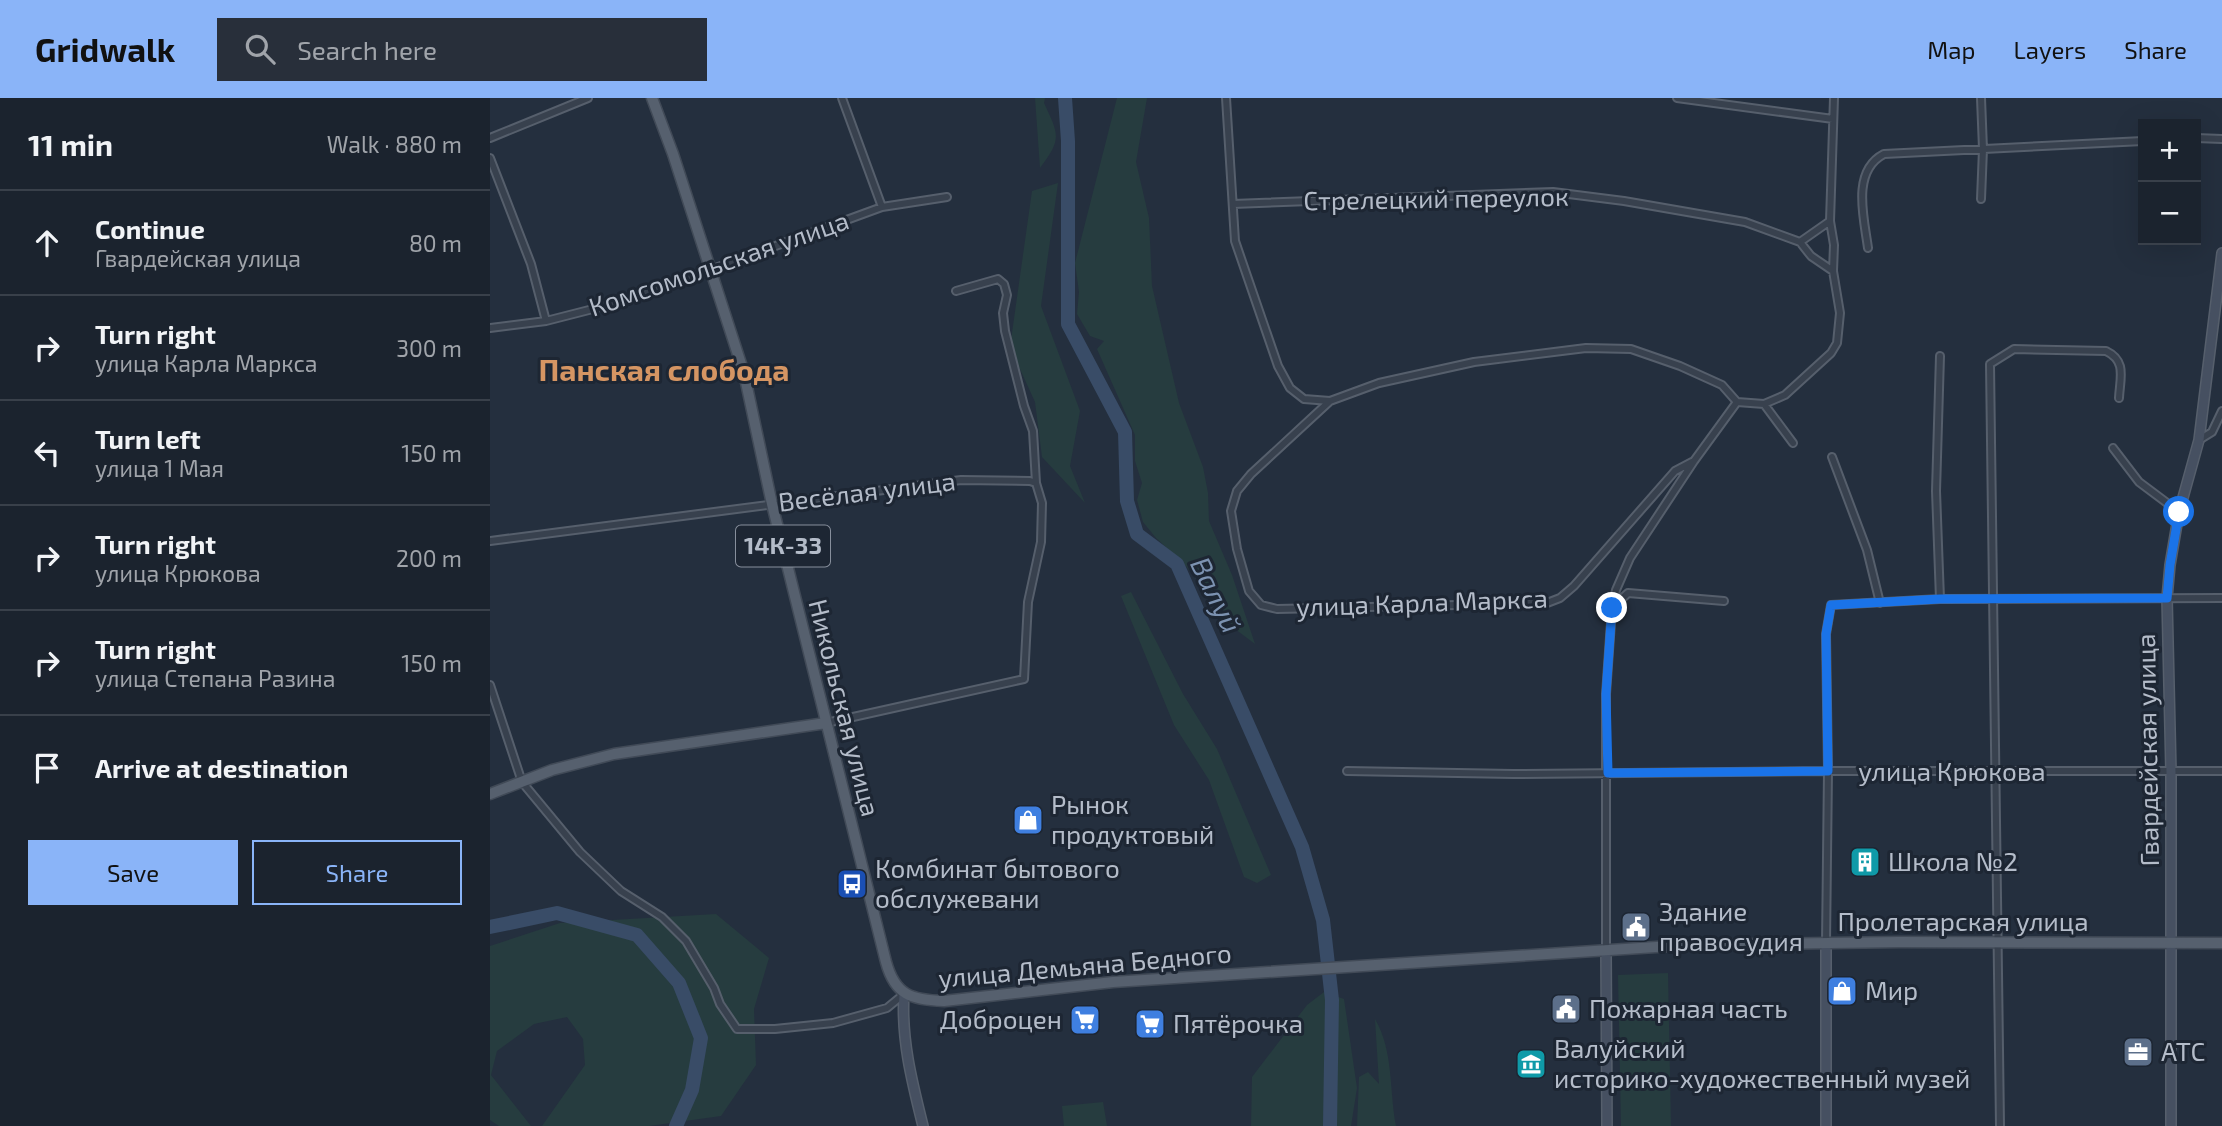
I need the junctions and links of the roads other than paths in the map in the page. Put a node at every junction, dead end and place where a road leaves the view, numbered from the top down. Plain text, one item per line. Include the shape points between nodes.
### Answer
1 (588, 98) edge
2 (652, 98) edge
3 (842, 98) edge
4 (1226, 98) edge
5 (1676, 98) edge
6 (1834, 98) edge
7 (1981, 98) edge
8 (1833, 119) junction
9 (490, 138) edge
10 (2201, 138) edge
11 (2222, 139) edge
12 (2138, 141) edge
13 (1983, 149) junction
14 (490, 158) edge
15 (947, 197) dead end
16 (1981, 199) dead end
17 (1233, 204) junction
18 (882, 207) junction
19 (1830, 221) junction
20 (1800, 242) junction
21 (1868, 248) dead end
22 (2222, 253) edge
23 (712, 271) junction
24 (1832, 271) junction
25 (956, 291) dead end
26 (546, 321) junction
27 (490, 328) edge
28 (1940, 356) dead end
29 (2119, 398) dead end
30 (1330, 401) junction
31 (1737, 402) junction
32 (1764, 404) junction
33 (2222, 411) edge
34 (2199, 440) junction
35 (1793, 443) dead end
36 (2113, 448) dead end
37 (1832, 457) dead end
38 (1694, 461) junction
39 (1036, 483) junction
40 (772, 504) junction
41 (2179, 512) junction
42 (490, 541) edge
43 (2167, 598) junction
44 (2222, 598) edge
45 (1940, 599) junction
46 (1992, 599) junction
47 (1724, 601) dead end
48 (1880, 603) junction
49 (1612, 608) junction
50 (490, 685) edge
51 (826, 723) junction
52 (1347, 771) dead end
53 (1828, 771) junction
54 (2222, 771) edge
55 (1997, 772) junction
56 (2171, 772) junction
57 (1608, 773) junction
58 (522, 782) junction
59 (490, 794) edge
60 (2171, 942) junction
61 (1826, 943) junction
62 (2000, 943) junction
63 (2222, 943) edge
64 (1606, 950) junction
65 (1370, 966) joint
66 (904, 994) junction
67 (923, 1126) edge
68 (1607, 1126) edge
69 (1826, 1126) edge
70 (2000, 1126) edge
71 (2171, 1126) edge

1 - 9 street
2 - 23 main road, Никольская улица / 14К-33
3 - 18 street
4 - 17 street
5 - 8 street
6 - 8 street
7 - 13 street
8 - 19 street
10 - 11 street
12 - 13 street
13 - 16 street
13 - 21 street via 1876,158 1865,173 1862,207
14 - 26 street via 531,264
15 - 18 street, Комсомольская улица
17 - 20 street, Стрелецкий переулок via 1553,192 1745,222
17 - 30 street via 1235,241 1278,366 1290,388 1304,399
18 - 23 street, Комсомольская улица
19 - 20 street
19 - 24 street
20 - 24 street, Стрелецкий переулок
22 - 34 street, Гвардейская улица
23 - 26 street, Комсомольская улица via 628,300
23 - 40 main road, Никольская улица / 14К-33 via 744,373
24 - 32 street via 1840,313 1837,342 1786,395
25 - 39 street via 998,279 1004,284 1005,331 1033,430
26 - 27 street, Комсомольская улица
28 - 45 street via 1936,491
29 - 46 street via 2120,363 2106,351 2014,349 1990,365
30 - 31 street via 1379,383 1474,362 1586,348 1631,349 1680,366 1722,385
30 - 38 street, улица Карла Маркса via 1237,491 1231,511 1237,549 1249,592 1261,605 1278,609 1547,603 1574,586 1675,471
31 - 32 street
31 - 38 street
32 - 35 street
33 - 34 street via 2212,432
34 - 41 street, Гвардейская улица
36 - 41 street via 2139,482
37 - 48 street via 1867,550
38 - 49 street via 1630,558
39 - 40 street, Весёлая улица via 961,480
39 - 51 street via 1042,503 1041,542 1028,601 1024,679
40 - 42 street, Весёлая улица
40 - 51 main road, Никольская улица / 14К-33
41 - 43 street, Гвардейская улица
43 - 44 street
43 - 46 street
43 - 56 street, Гвардейская улица
45 - 46 street
45 - 48 street
46 - 55 street
47 - 49 street via 1628,593
48 - 53 street via 1831,605 1826,634
49 - 57 street via 1606,694
50 - 58 street
51 - 58 main road via 614,754
51 - 66 main road, Никольская улица / 14К-33 via 891,980
52 - 57 street, улица Крюкова
53 - 55 street, улица Крюкова
53 - 57 street, улица Крюкова
53 - 61 street
54 - 56 street, улица Крюкова
55 - 56 street, улица Крюкова
55 - 62 street
56 - 60 street, Гвардейская улица
57 - 64 street
58 - 59 main road
58 - 66 street, улица Демьяна Бедного via 580,852 621,891 662,917 690,946 737,1029 833,1023 887,1008
60 - 62 main road, Пролетарская улица
60 - 63 main road, Пролетарская улица
60 - 71 street, Гвардейская улица
61 - 62 main road, Пролетарская улица
61 - 64 main road, Пролетарская улица
61 - 69 street
62 - 70 street
64 - 65 main road, Пролетарская улица
64 - 68 street
65 - 66 main road, улица Демьяна Бедного via 1113,982 944,1001
66 - 67 street via 902,1023

